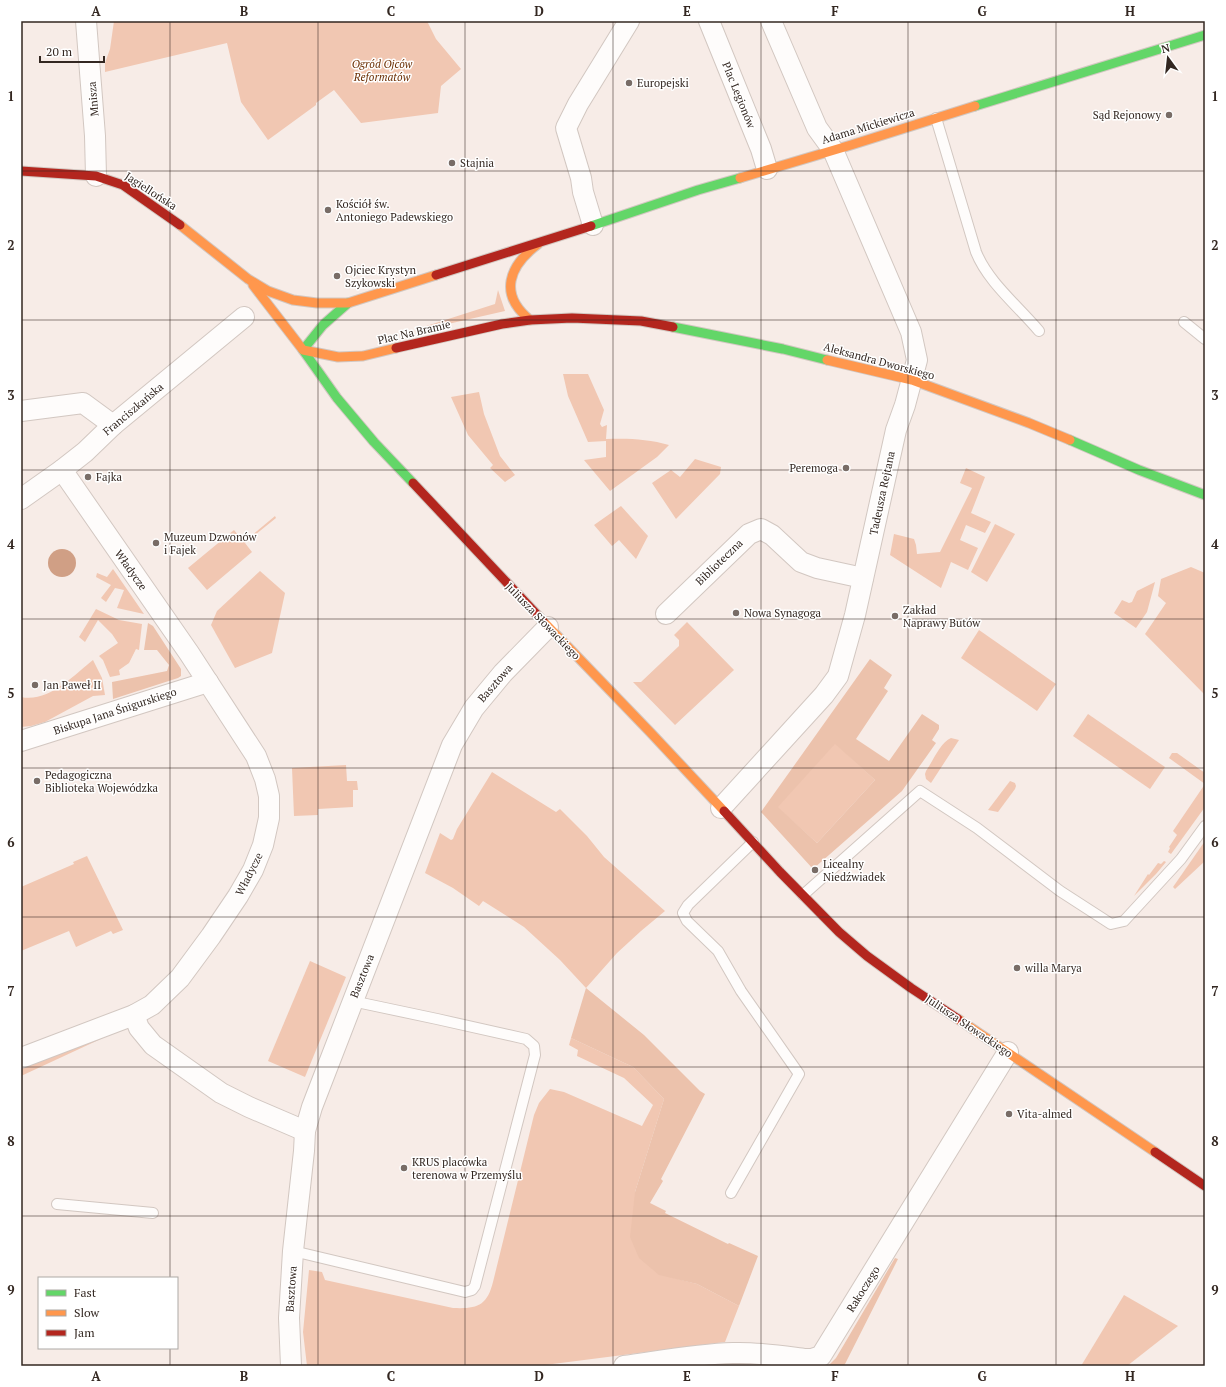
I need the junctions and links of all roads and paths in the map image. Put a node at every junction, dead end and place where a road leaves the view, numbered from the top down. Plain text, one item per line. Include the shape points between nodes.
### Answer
1 (86, 21) edge
2 (629, 21) edge
3 (709, 21) edge
4 (772, 21) edge
5 (1205, 35) edge
6 (936, 118) junction
7 (833, 150) junction
8 (767, 169) junction
9 (21, 171) edge
10 (96, 176) junction
11 (593, 225) junction
12 (539, 243) junction
13 (248, 279) junction
14 (348, 303) junction
15 (244, 317) dead end
16 (530, 320) junction
17 (1184, 322) dead end
18 (1039, 331) dead end
19 (1205, 340) edge
20 (303, 350) junction
21 (912, 380) junction
22 (21, 412) edge
23 (113, 425) junction
24 (62, 470) junction
25 (1205, 495) edge
26 (21, 499) edge
27 (863, 578) junction
28 (666, 614) dead end
29 (548, 627) junction
30 (210, 684) junction
31 (21, 741) edge
32 (721, 808) junction
33 (1205, 826) edge
34 (753, 842) junction
35 (803, 895) junction
36 (352, 1001) junction
37 (134, 1015) junction
38 (1008, 1052) junction
39 (21, 1058) edge
40 (305, 1131) junction
41 (1205, 1186) edge
42 (731, 1193) dead end
43 (57, 1204) dead end
44 (153, 1213) dead end
45 (293, 1251) junction
46 (290, 1366) edge
47 (624, 1366) edge

1 - 10 street, Mnisza
2 - 11 street via 566,128
3 - 8 street, Plac Legionów
4 - 7 street via 817,128
5 - 6 main road, Adama Mickiewicza
6 - 7 main road, Adama Mickiewicza
6 - 18 lane via 982,265
7 - 8 main road, Adama Mickiewicza
7 - 21 street, Tadeusza Rejtana via 912,332 916,360
8 - 11 main road, Adama Mickiewicza
9 - 10 main road, Jagiellońska
10 - 13 main road, Jagiellońska via 123,185 140,196
11 - 12 main road, Adama Mickiewicza
12 - 14 main road
12 - 16 main road via 519,263 511,283 511,297 518,309
13 - 14 main road via 268,291 293,300
13 - 20 main road
14 - 20 main road via 324,325
15 - 23 street, Franciszkańska
16 - 20 main road, Plac Na Bramie via 363,356 338,357
16 - 21 main road, Aleksandra Dworskiego via 572,318 641,321 782,349
17 - 19 lane
20 - 29 main road, Juliusza Słowackiego via 337,398 374,442
21 - 25 main road, Aleksandra Dworskiego via 1029,423
21 - 27 street, Tadeusza Rejtana via 896,430
22 - 23 street via 84,403
23 - 24 street, Franciszkańska
24 - 26 street, Franciszkańska
24 - 30 street, Władycze via 84,508
27 - 28 street, Biblioteczna via 801,562 772,535 761,529 748,534
27 - 32 street, Tadeusza Rejtana via 838,676 824,695
29 - 32 main road, Juliusza Słowackiego
29 - 36 street, Basztowa via 503,673 474,708 452,745
30 - 31 street, Biskupa Jana Śnigurskiego
30 - 37 street, Władycze via 256,756 265,779 269,796 269,818 263,845 253,870 238,896 180,978 152,1005
32 - 34 main road, Juliusza Słowackiego
33 - 35 lane via 1181,859 1124,921 1111,924 1060,891 976,828 920,791
34 - 35 main road, Juliusza Słowackiego
34 - 42 lane via 688,905 683,913 687,921 718,951 741,991 799,1074
35 - 38 main road, Juliusza Słowackiego via 866,956
36 - 40 street, Basztowa
36 - 45 lane via 526,1039 534,1046 535,1055 472,1290 465,1292
37 - 39 street, Władycze
37 - 40 street via 139,1028 153,1045 221,1093 249,1108
38 - 41 main road, Juliusza Słowackiego
38 - 47 street, Rakoczego via 821,1356 806,1359 735,1353
40 - 45 street, Basztowa
43 - 44 lane
45 - 46 street, Basztowa via 289,1318

